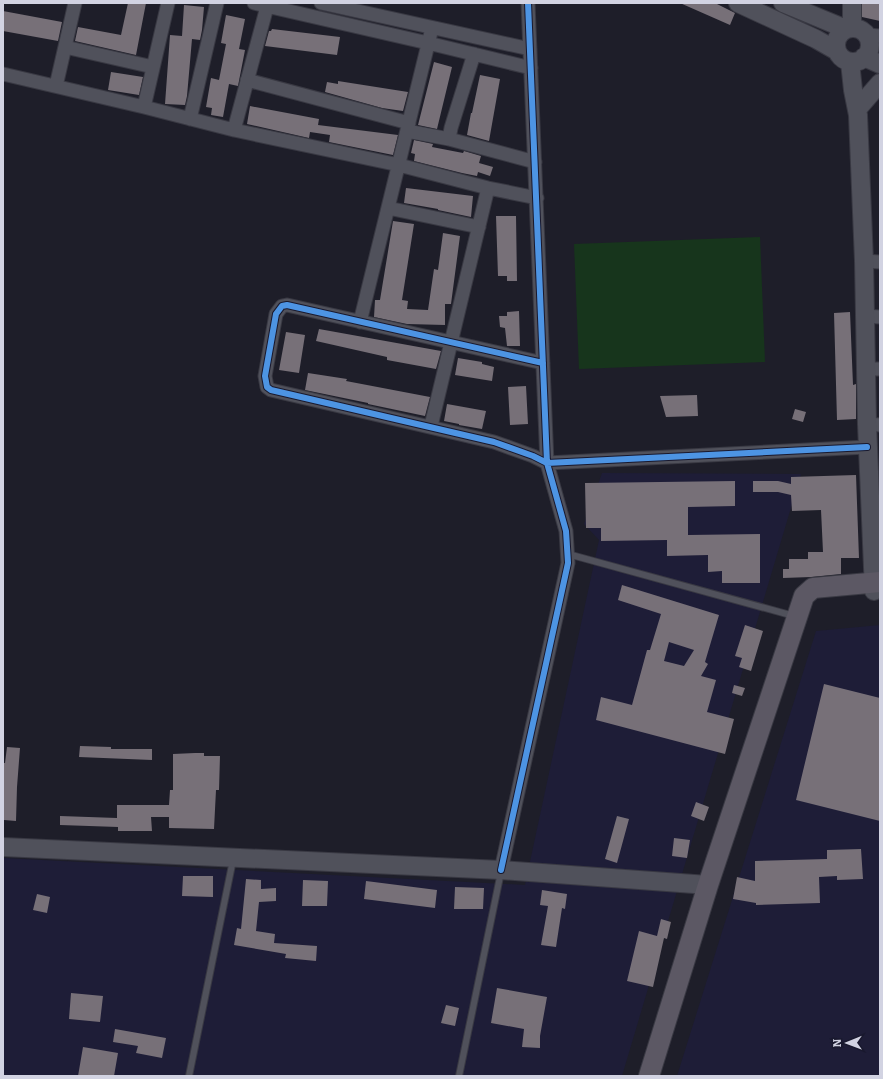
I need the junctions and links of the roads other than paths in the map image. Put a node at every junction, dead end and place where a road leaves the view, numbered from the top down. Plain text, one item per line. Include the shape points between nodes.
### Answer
1 (75, 3) edge
2 (168, 3) edge
3 (217, 3) edge
4 (254, 3) edge
5 (321, 3) edge
6 (528, 3) edge
7 (738, 3) edge
8 (783, 3) edge
9 (852, 3) edge
10 (267, 4) edge
11 (432, 28) junction
12 (428, 43) junction
13 (862, 46) edge
14 (65, 47) junction
15 (530, 49) junction
16 (474, 54) junction
17 (153, 67) junction
18 (531, 68) junction
19 (3, 74) edge
20 (247, 80) junction
21 (880, 83) edge
22 (56, 86) junction
23 (144, 107) junction
24 (859, 110) junction
25 (190, 119) junction
26 (408, 127) junction
27 (234, 130) junction
28 (449, 139) junction
29 (535, 162) junction
30 (399, 165) junction
31 (488, 188) junction
32 (537, 198) junction
33 (388, 208) junction
34 (479, 227) junction
35 (872, 261) edge
36 (872, 316) edge
37 (360, 322) junction
38 (451, 342) junction
39 (543, 363) junction
40 (873, 369) edge
41 (873, 425) edge
42 (431, 426) junction
43 (868, 447) junction
44 (547, 463) junction
45 (874, 490) edge
46 (568, 554) junction
47 (877, 586) edge
48 (798, 613) junction
49 (3, 847) edge
50 (233, 858) junction
51 (501, 870) junction
52 (708, 885) junction
53 (189, 1076) edge
54 (460, 1076) edge
55 (649, 1076) edge

1 - 14 street
2 - 17 street
3 - 25 street
4 - 10 street
5 - 11 street
6 - 15 street
7 - 13 street via 816,38
8 - 13 street
9 - 13 street
10 - 12 street
10 - 20 street
11 - 12 street
11 - 15 street
12 - 16 street
12 - 26 street
13 - 24 street via 852,90
14 - 17 street
14 - 22 street
15 - 18 street
16 - 18 street
16 - 28 street
17 - 23 street
18 - 29 street
19 - 22 street
20 - 26 street
20 - 27 street
21 - 24 street
22 - 23 street
23 - 25 street
24 - 35 street
25 - 27 street
26 - 28 street
26 - 30 street
27 - 30 street
28 - 29 street
29 - 32 street
30 - 31 street
30 - 33 street
31 - 32 street
31 - 34 street
32 - 39 street
33 - 34 street
33 - 37 street
34 - 38 street
35 - 36 street
36 - 40 street
37 - 38 street
37 - 42 street via 282,306 276,314 265,376 267,387
38 - 39 street
38 - 42 street
39 - 44 street
40 - 41 street
41 - 43 street
42 - 44 street via 494,442
43 - 44 street
43 - 45 street
44 - 46 street via 563,515
45 - 47 street
46 - 48 lane
46 - 51 street via 567,572
47 - 48 main road via 813,588 804,596
48 - 52 main road
49 - 50 street
50 - 51 street
50 - 53 lane
51 - 52 street
51 - 54 lane
52 - 55 main road

